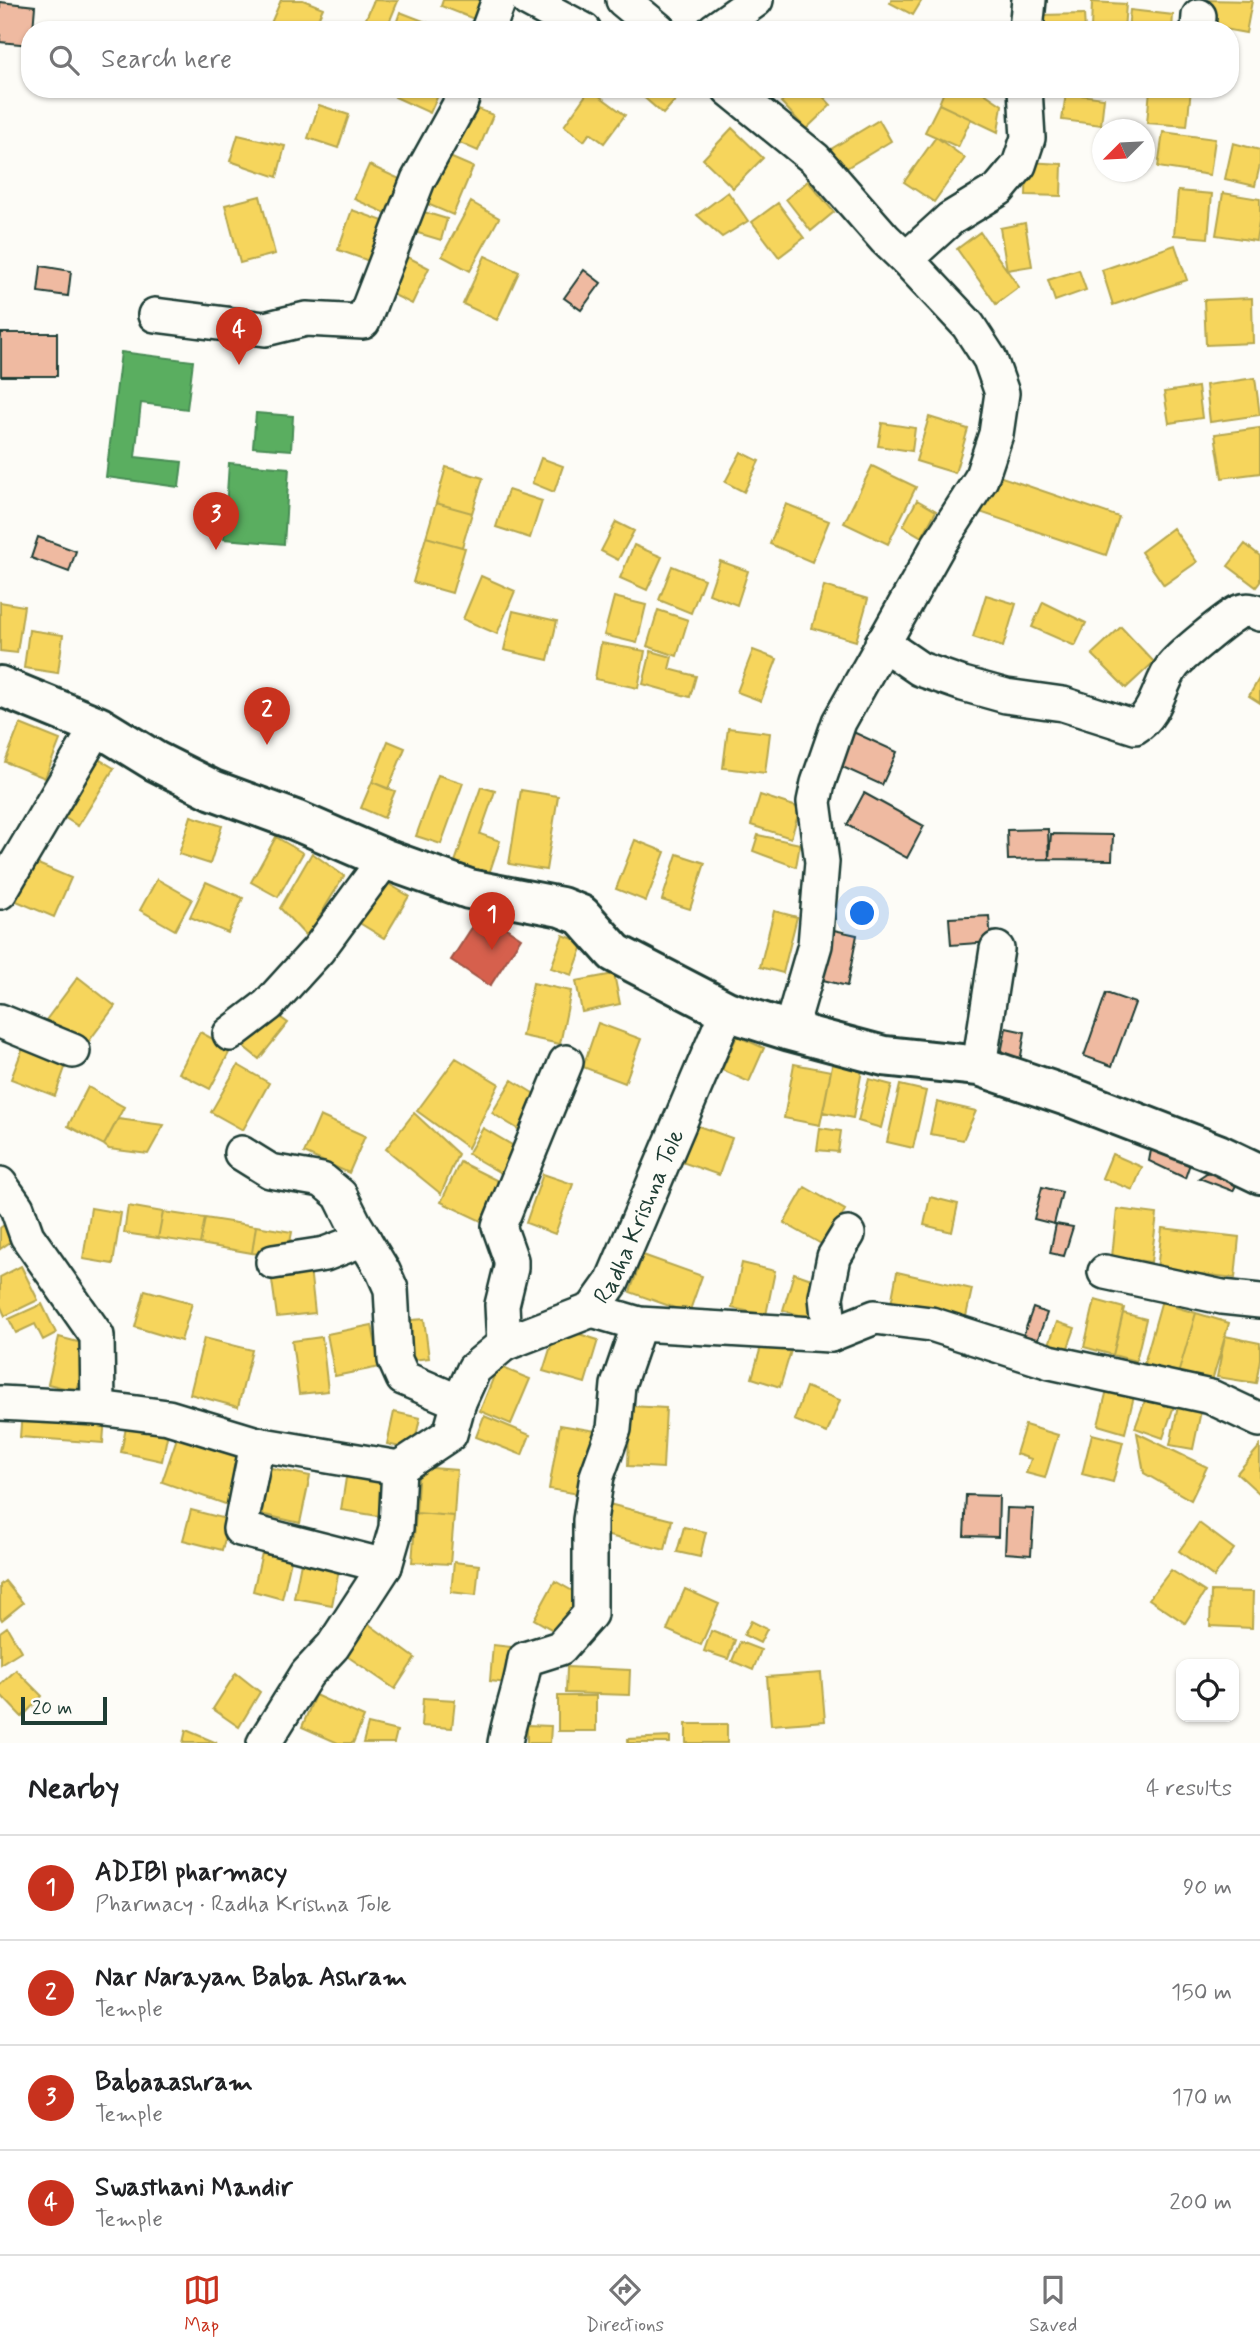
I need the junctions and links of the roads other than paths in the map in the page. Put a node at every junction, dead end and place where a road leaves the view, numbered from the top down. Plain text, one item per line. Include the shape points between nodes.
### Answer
1 (499, 0) edge
2 (528, 0) edge
3 (623, 0) edge
4 (756, 0) edge
5 (1029, 0) edge
6 (491, 21) edge
7 (566, 21) edge
8 (648, 21) edge
9 (727, 21) edge
10 (1027, 21) edge
11 (462, 98) edge
12 (740, 98) edge
13 (1025, 98) edge
14 (906, 258) junction
15 (155, 315) dead end
16 (1260, 614) edge
17 (882, 643) junction
18 (0, 686) edge
19 (98, 726) junction
20 (386, 859) junction
21 (0, 892) edge
22 (997, 949) dead end
23 (727, 1011) junction
24 (0, 1021) edge
25 (790, 1031) junction
26 (230, 1034) dead end
27 (73, 1051) dead end
28 (566, 1062) dead end
29 (979, 1066) junction
30 (241, 1153) dead end
31 (1260, 1174) edge
32 (0, 1184) edge
33 (848, 1234) dead end
34 (364, 1238) junction
35 (273, 1262) dead end
36 (1105, 1272) dead end
37 (1260, 1301) edge
38 (592, 1310) junction
39 (639, 1324) junction
40 (830, 1335) junction
41 (505, 1344) junction
42 (459, 1402) junction
43 (0, 1403) edge
44 (98, 1408) junction
45 (1260, 1420) edge
46 (257, 1444) junction
47 (399, 1468) junction
48 (385, 1566) junction
49 (264, 1743) edge
50 (505, 1743) edge

1 - 6 street
2 - 7 street
3 - 8 street
4 - 9 street
5 - 10 street
11 - 15 street via 418,180 363,322 306,319 265,329
12 - 14 street via 815,159
13 - 14 street via 1028,138 1019,165 999,189 950,219
14 - 17 street via 968,325 990,359 1002,393 996,434 981,479
16 - 17 street via 1245,610 1230,618 1172,666 1148,715 1135,727 1063,704 963,684 920,668
17 - 25 street via 839,722 818,783 814,802 822,862 815,945
18 - 19 street
19 - 20 street via 213,790
19 - 21 street
20 - 23 street via 469,889 561,906 581,915 615,953
20 - 26 street via 318,950 268,1005
22 - 29 street
23 - 25 street
23 - 38 street, Radha Krishna Tole via 612,1282
24 - 27 street
25 - 29 street via 884,1056
28 - 41 street via 499,1226 511,1260 502,1305
29 - 31 street via 1073,1098
30 - 34 street via 271,1171 321,1180 341,1195
32 - 44 street via 17,1209 27,1236 97,1336
33 - 40 street via 834,1257 826,1297
34 - 35 street via 325,1254
34 - 42 street via 391,1289 395,1360 403,1378
36 - 37 street
38 - 39 street
38 - 41 street, Radha Krishna Tole
39 - 40 street
39 - 50 street via 618,1385 614,1429 597,1476 590,1520 590,1614 560,1647 525,1659
40 - 45 street via 874,1317 931,1324 1050,1362 1211,1397
41 - 42 street, Radha Krishna Tole via 474,1369
42 - 47 street, Radha Krishna Tole via 450,1434
43 - 44 street
44 - 46 street via 168,1417
46 - 47 street
46 - 48 street via 240,1529
47 - 48 street via 396,1528
48 - 49 street

